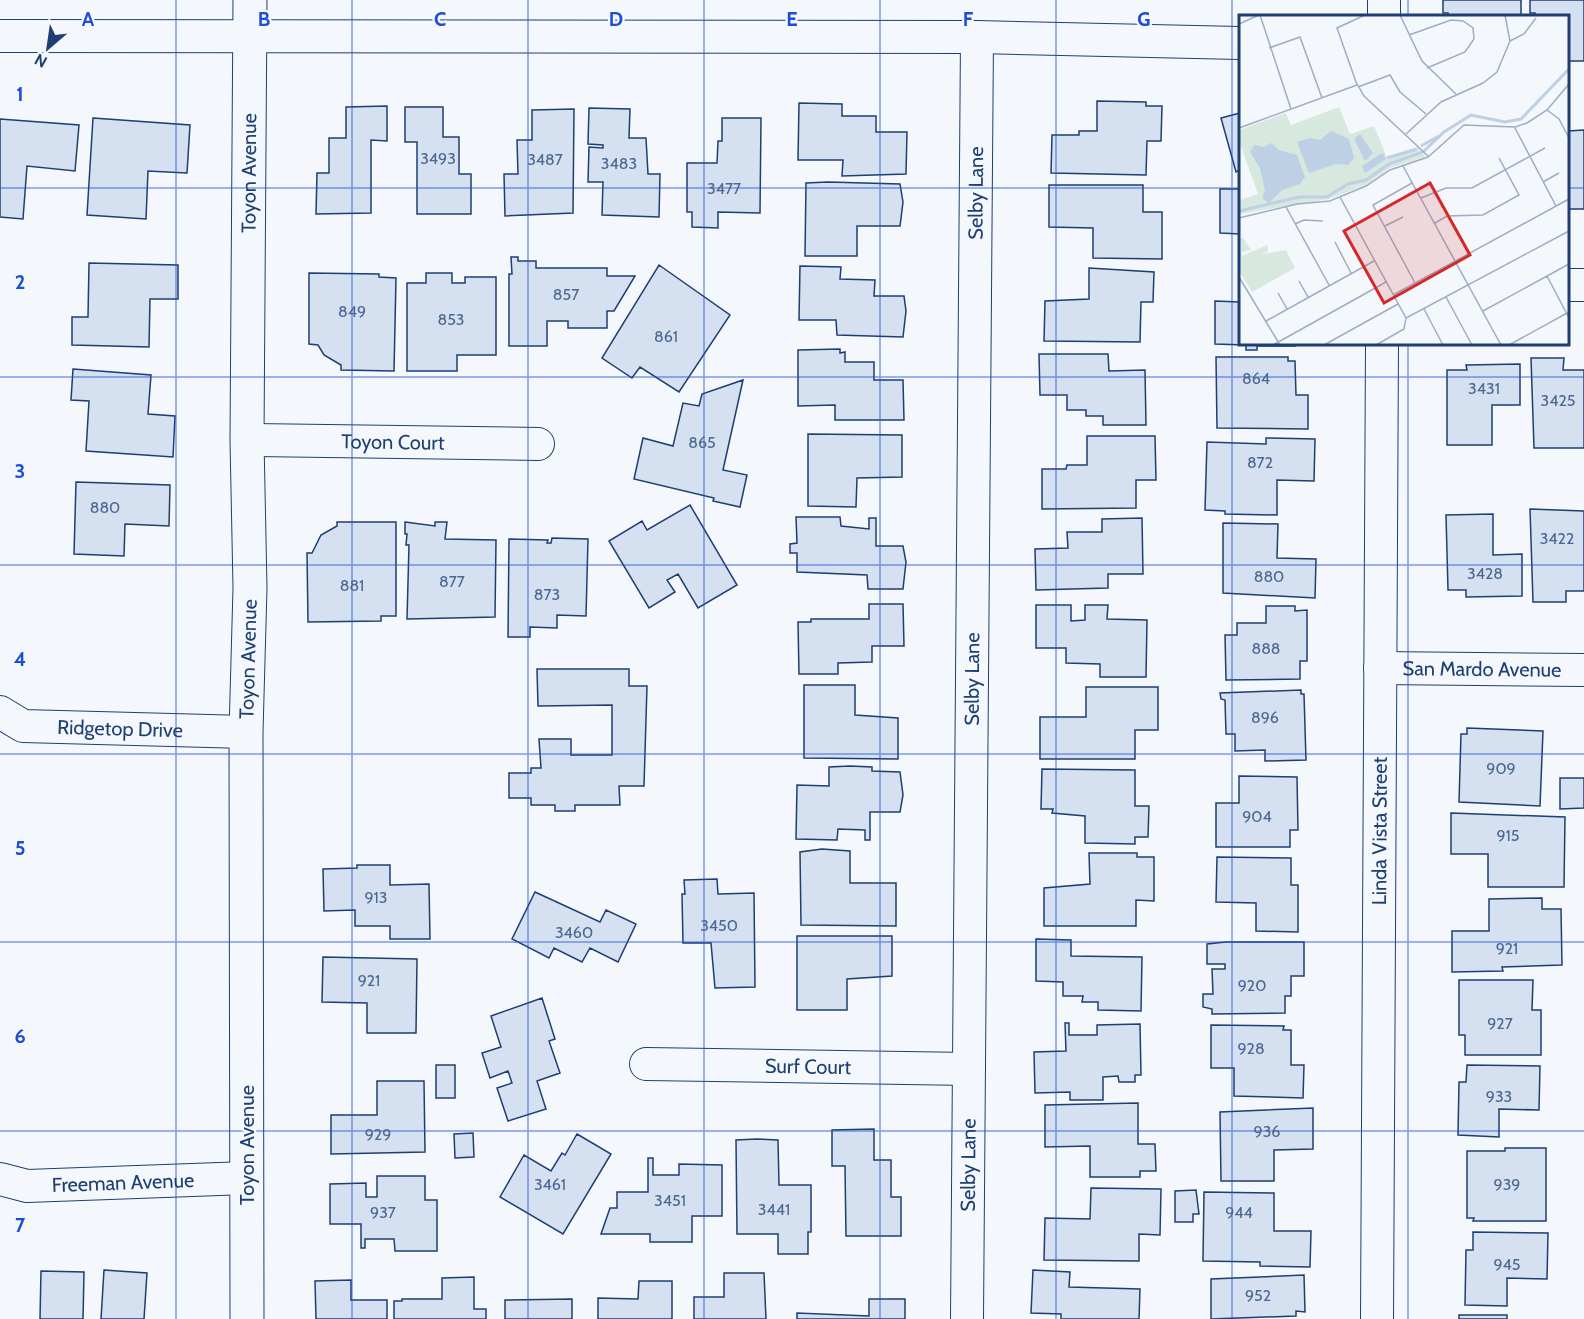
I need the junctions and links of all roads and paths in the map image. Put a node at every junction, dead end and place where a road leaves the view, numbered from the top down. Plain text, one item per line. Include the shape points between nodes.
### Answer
1 (250, 0) edge
2 (0, 36) edge
3 (249, 38) junction
4 (977, 38) junction
5 (1239, 43) edge
6 (1382, 345) edge
7 (247, 440) junction
8 (538, 444) dead end
9 (1380, 668) junction
10 (1584, 670) edge
11 (0, 712) edge
12 (246, 732) junction
13 (646, 1064) dead end
14 (969, 1069) junction
15 (247, 1178) junction
16 (0, 1179) edge
17 (247, 1319) edge
18 (967, 1319) edge
19 (1377, 1319) edge

1 - 3 street, Toyon Avenue
2 - 3 street
3 - 4 street
3 - 7 street, Toyon Avenue
4 - 5 street
4 - 14 street, Selby Lane
6 - 9 street, Linda Vista Street
7 - 8 street, Toyon Court
7 - 12 street, Toyon Avenue via 250,588
9 - 10 street, San Mardo Avenue
9 - 19 street, Linda Vista Street
11 - 12 street, Ridgetop Drive via 23,726
12 - 15 street, Toyon Avenue
13 - 14 street, Surf Court
14 - 18 street, Selby Lane
15 - 16 street, Freeman Avenue via 27,1186
15 - 17 street, Toyon Avenue

